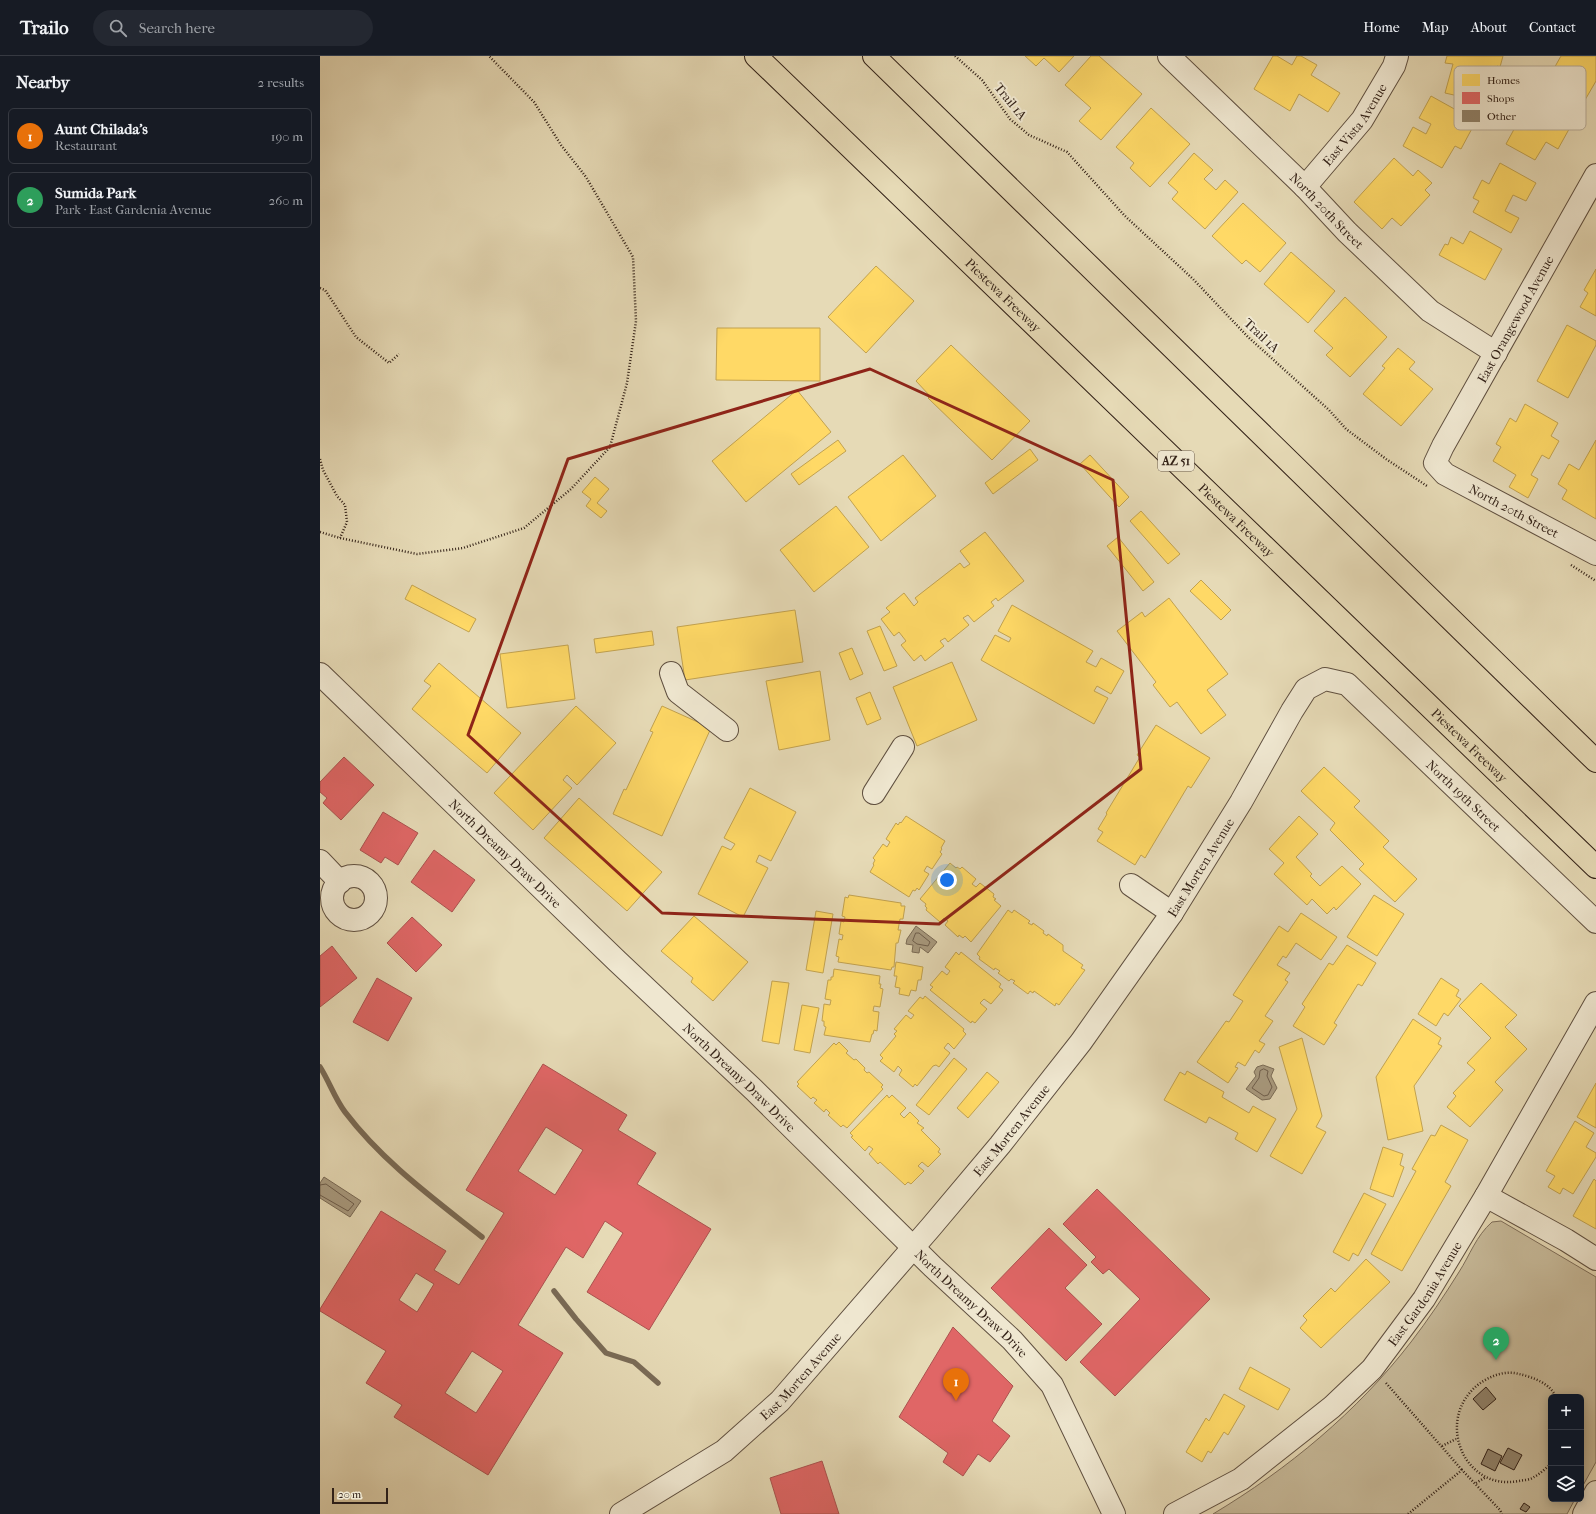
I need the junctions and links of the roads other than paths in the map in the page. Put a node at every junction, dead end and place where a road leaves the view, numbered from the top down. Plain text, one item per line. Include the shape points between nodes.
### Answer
1 (756, 56) edge
2 (874, 56) edge
3 (1169, 56) edge
4 (1397, 56) edge
5 (1596, 175) edge
6 (1305, 187) junction
7 (1496, 352) junction
8 (1436, 463) joint
9 (1596, 554) edge
10 (671, 673) dead end
11 (320, 674) edge
12 (1325, 679) joint
13 (727, 730) dead end
14 (903, 747) dead end
15 (1596, 761) edge
16 (874, 792) dead end
17 (320, 861) edge
18 (1596, 867) edge
19 (340, 882) dead end
20 (1131, 885) dead end
21 (1172, 913) junction
22 (1596, 922) edge
23 (1596, 1003) edge
24 (1486, 1196) junction
25 (913, 1247) junction
26 (1596, 1259) edge
27 (1596, 1492) edge
28 (621, 1514) edge
29 (1114, 1514) edge
30 (1175, 1514) edge
31 (1584, 1514) edge

1 - 18 highway, Piestewa Freeway / AZ 51
2 - 15 highway
3 - 6 street, North 20th Street
4 - 6 street, East Vista Avenue via 1394,66 1362,120
5 - 7 street, East Orangewood Avenue
6 - 7 street, North 20th Street via 1430,311
7 - 8 street, East Orangewood Avenue
8 - 9 street, North 20th Street via 1445,474
10 - 13 street via 678,692
11 - 25 street, North Dreamy Draw Drive via 754,1090
12 - 21 street, East Morten Avenue via 1306,689 1241,802
12 - 22 street, North 19th Street via 1347,684
14 - 16 street
17 - 19 street
20 - 21 street
21 - 25 street, East Morten Avenue via 1081,1042 1000,1145
23 - 24 street, East Gardenia Avenue
24 - 26 street
24 - 30 street, East Gardenia Avenue via 1424,1300 1372,1369 1332,1407 1241,1479
25 - 28 street, East Morten Avenue via 780,1401 724,1451
25 - 29 street, North Dreamy Draw Drive via 1012,1340 1052,1385
27 - 31 street

